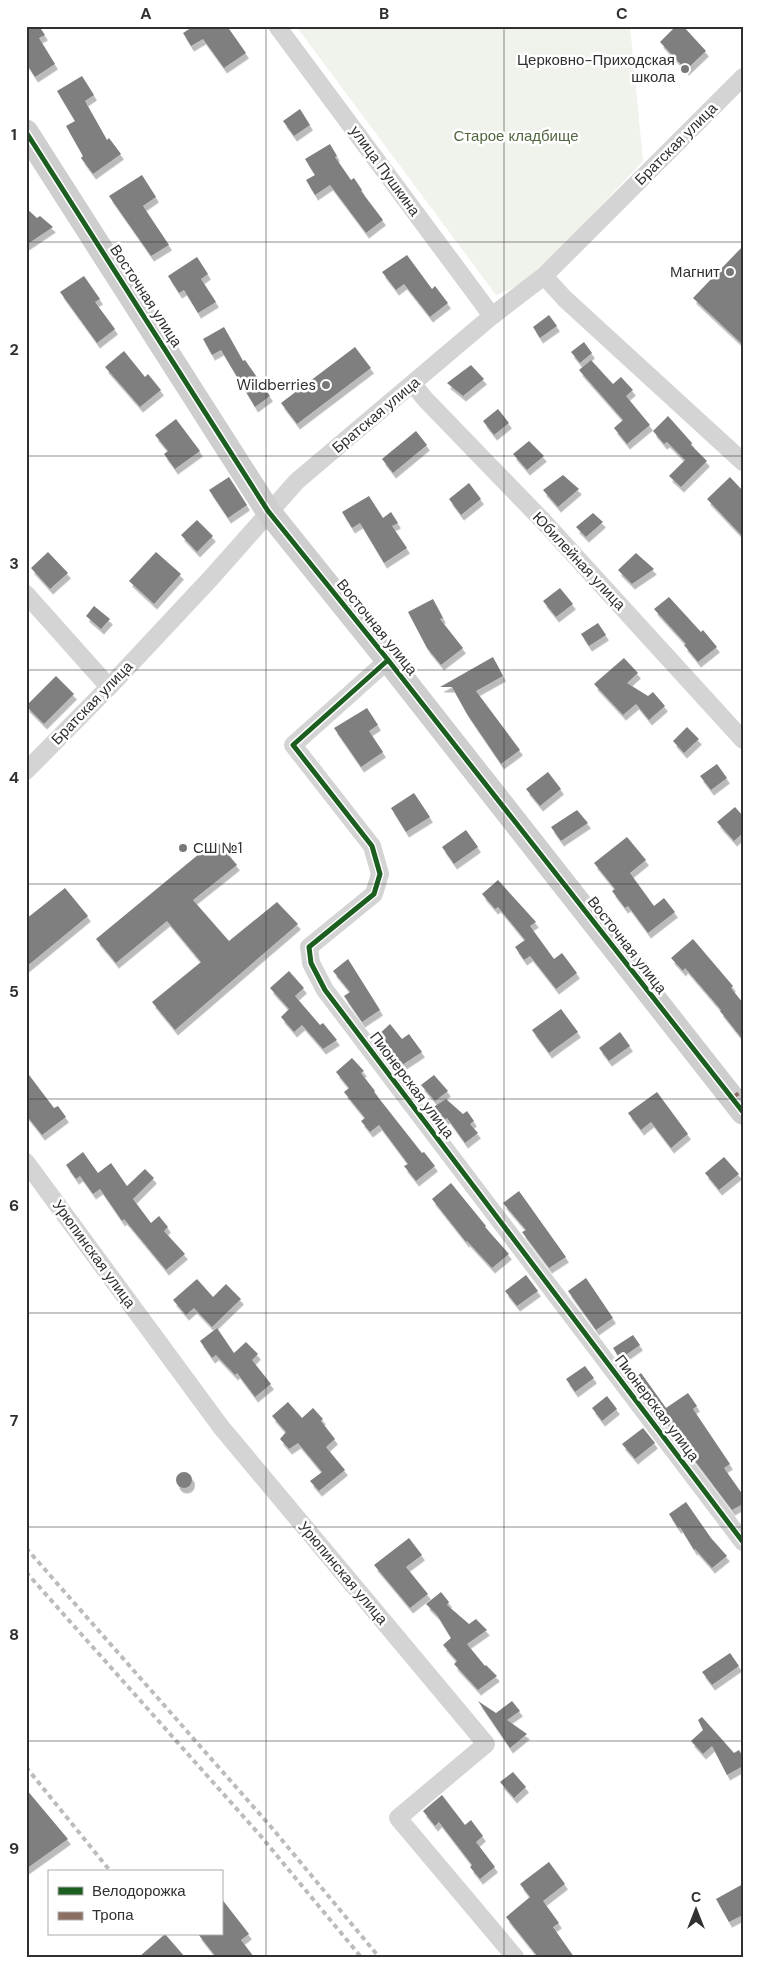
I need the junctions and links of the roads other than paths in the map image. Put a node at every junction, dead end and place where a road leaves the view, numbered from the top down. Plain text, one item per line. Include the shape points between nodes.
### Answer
1 (277, 26) edge
2 (743, 78) edge
3 (26, 132) edge
4 (544, 276) junction
5 (492, 316) junction
6 (413, 384) junction
7 (743, 462) edge
8 (268, 511) junction
9 (26, 594) edge
10 (388, 660) junction
11 (109, 687) junction
12 (743, 740) edge
13 (26, 771) edge
14 (743, 1112) edge
15 (26, 1162) edge
16 (743, 1542) edge
17 (515, 1957) edge

1 - 5 street, улица Пушкина
2 - 4 street, Братская улица
3 - 8 street, Восточная улица
4 - 5 street, Братская улица
4 - 7 street
5 - 6 street, Братская улица
6 - 8 street, Братская улица via 297,480
6 - 12 street, Юбилейная улица
8 - 10 street, Восточная улица
8 - 11 street, Братская улица
9 - 11 street
10 - 14 street, Восточная улица
10 - 16 street, Пионерская улица via 293,745 372,846 380,874 374,894 309,947 311,964 331,998
11 - 13 street, Братская улица
15 - 17 street, Урюпинская улица via 221,1427 486,1744 398,1818

